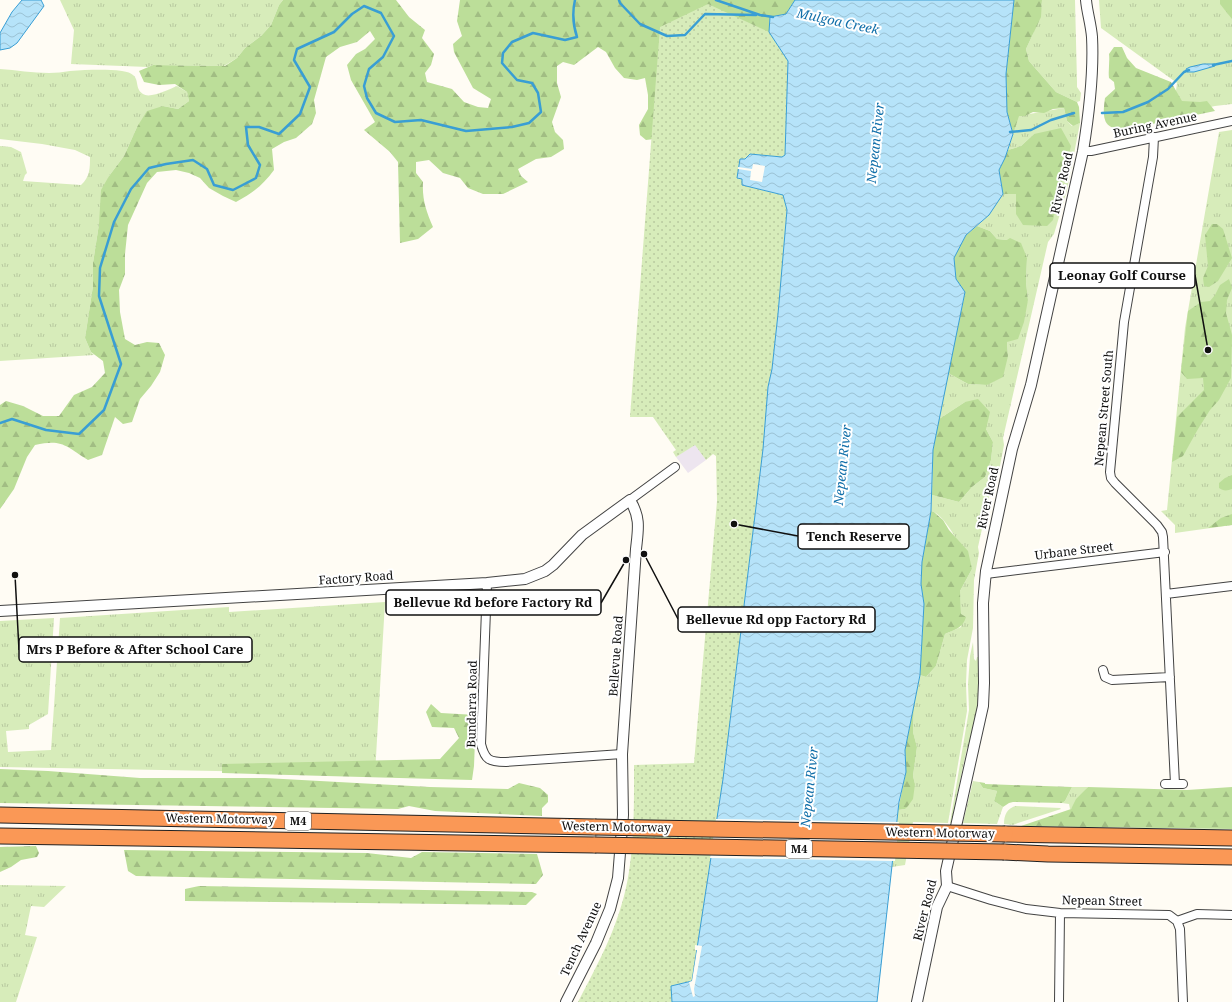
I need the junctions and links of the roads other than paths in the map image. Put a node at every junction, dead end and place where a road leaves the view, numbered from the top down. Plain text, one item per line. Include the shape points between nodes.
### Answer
1 (1086, 0) edge
2 (1232, 121) edge
3 (1154, 137) junction
4 (1083, 151) junction
5 (675, 467) dead end
6 (630, 500) junction
7 (1164, 552) junction
8 (986, 574) junction
9 (487, 583) junction
10 (1232, 586) edge
11 (1166, 594) junction
12 (0, 611) edge
13 (1102, 670) dead end
14 (1170, 677) junction
15 (622, 754) junction
16 (1165, 784) dead end
17 (0, 814) edge
18 (623, 815) joint
19 (0, 836) edge
20 (1232, 838) edge
21 (1232, 857) edge
22 (946, 886) junction
23 (1060, 912) junction
24 (1232, 914) edge
25 (1177, 921) junction
26 (560, 1002) edge
27 (566, 1002) edge
28 (916, 1002) edge
29 (1059, 1002) edge
30 (1183, 1002) edge

1 - 4 street, River Road via 1092,46 1089,111
2 - 3 street, Buring Avenue
3 - 4 street, Buring Avenue
3 - 7 street, Nepean Street South via 1153,157 1124,322 1110,472 1115,483 1160,528 1164,537
4 - 8 street, River Road via 1031,385 1012,449
5 - 6 street, Factory Road
6 - 9 street, Factory Road via 582,535 553,565 540,573 525,579
6 - 15 street, Bellevue Road via 637,512 639,527
7 - 8 street, Urbane Street
7 - 11 street, Nepean Street South
8 - 22 street, River Road via 983,603 983,706 946,871
9 - 12 street, Factory Road
9 - 15 street, Bundarra Road via 481,744 486,757 490,761 506,762
10 - 11 street
11 - 14 street, Nepean Street South
13 - 14 street via 1105,677 1112,680
14 - 16 street, Nepean Street South via 1179,784
15 - 18 street, Bellevue Road
17 - 20 highway, Western Motorway / M4, bridge
18 - 27 street, Tench Avenue via 619,872 610,909
19 - 21 highway, Western Motorway / M4, bridge
22 - 23 street, Nepean Street via 1026,909
22 - 28 street, River Road via 937,907
23 - 25 street, Nepean Street via 1166,914
23 - 29 street
24 - 25 street via 1197,914
25 - 30 street via 1180,929
26 - 27 street

